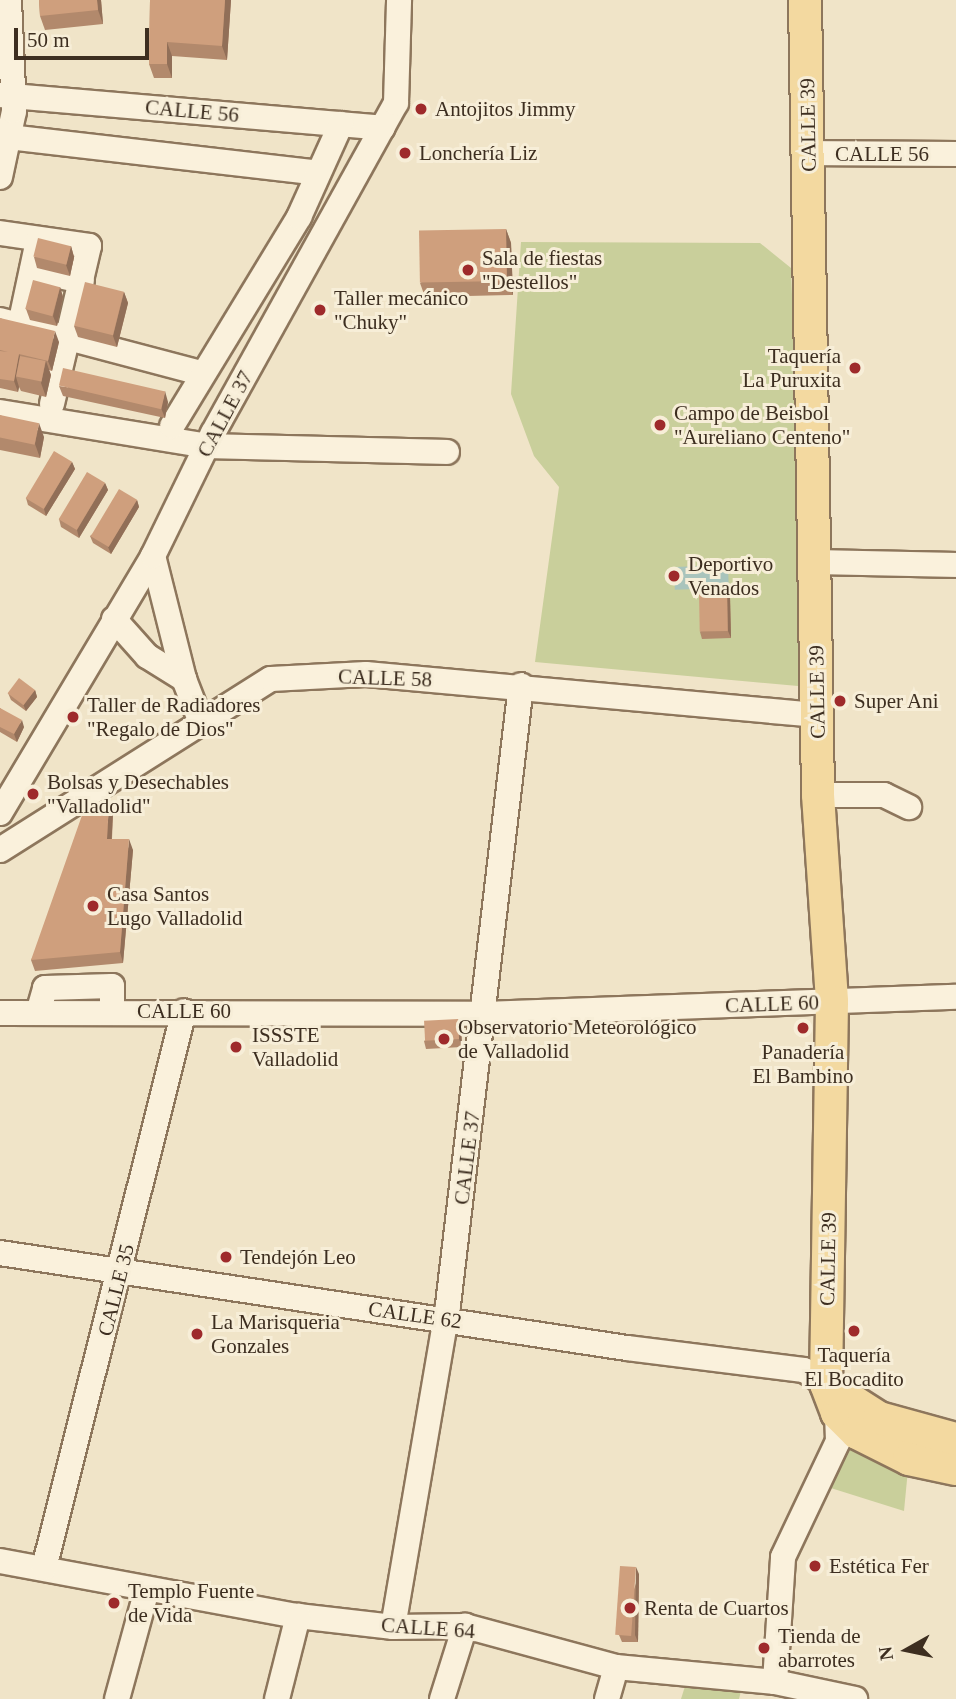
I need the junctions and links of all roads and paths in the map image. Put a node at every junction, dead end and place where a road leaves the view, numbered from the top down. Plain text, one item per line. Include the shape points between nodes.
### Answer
1 (9, 0) edge
2 (399, 0) edge
3 (805, 0) edge
4 (10, 101) edge
5 (341, 124) junction
6 (383, 128) junction
7 (4, 136) edge
8 (809, 153) junction
9 (956, 154) edge
10 (318, 173) junction
11 (0, 177) edge
12 (0, 233) edge
13 (38, 240) junction
14 (32, 270) junction
15 (82, 281) junction
16 (10, 323) edge
17 (69, 336) junction
18 (201, 373) junction
19 (0, 395) edge
20 (52, 404) junction
21 (0, 412) edge
22 (172, 426) junction
23 (210, 439) junction
24 (447, 452) dead end
25 (153, 556) junction
26 (815, 562) junction
27 (956, 565) edge
28 (114, 619) junction
29 (184, 679) junction
30 (522, 685) junction
31 (818, 715) junction
32 (200, 720) junction
33 (818, 795) junction
34 (3, 804) edge
35 (909, 807) dead end
36 (0, 850) edge
37 (956, 997) edge
38 (832, 1002) junction
39 (184, 1011) junction
40 (0, 1013) edge
41 (485, 1014) junction
42 (0, 1253) edge
43 (120, 1274) junction
44 (445, 1319) junction
45 (836, 1398) junction
46 (956, 1439) edge
47 (956, 1469) edge
48 (0, 1561) edge
49 (44, 1568) junction
50 (147, 1589) junction
51 (298, 1616) junction
52 (464, 1626) junction
53 (393, 1627) junction
54 (616, 1667) junction
55 (775, 1682) junction
56 (117, 1699) edge
57 (277, 1699) edge
58 (442, 1699) edge
59 (607, 1699) edge
60 (855, 1699) edge

1 - 4 street
2 - 6 street, CALLE 37 via 396,103
3 - 8 main road, CALLE 39
4 - 5 street, CALLE 56
4 - 7 street
5 - 6 street, CALLE 56
5 - 10 street
6 - 23 street, CALLE 37
7 - 10 street
7 - 11 street
8 - 9 street, CALLE 56
8 - 26 main road, CALLE 39
10 - 18 street via 299,217
12 - 13 street
13 - 14 street
13 - 15 street via 89,246
14 - 15 street
14 - 16 street
15 - 17 street
16 - 17 street
17 - 18 street
17 - 20 street
18 - 22 street
19 - 20 street
20 - 22 street
21 - 23 street
22 - 23 street
23 - 24 street
23 - 25 street, CALLE 37
25 - 28 street, CALLE 37
25 - 29 street
26 - 27 street
26 - 31 main road, CALLE 39
28 - 29 street via 147,656
28 - 34 street, CALLE 37
29 - 32 street
30 - 31 street, CALLE 58
30 - 32 street, CALLE 58 via 366,674 271,679
30 - 41 street, CALLE 37
31 - 33 main road, CALLE 39
32 - 36 street, CALLE 58
33 - 35 street via 884,795
33 - 38 main road, CALLE 39
37 - 38 street, CALLE 60
38 - 41 street, CALLE 60
38 - 45 main road, CALLE 39
39 - 40 street, CALLE 60
39 - 41 street, CALLE 60
39 - 43 street, CALLE 35
41 - 44 street, CALLE 37
42 - 43 street, CALLE 62
43 - 44 street, CALLE 62
43 - 49 street, CALLE 35
44 - 45 street, CALLE 62 via 804,1370
44 - 53 street, CALLE 37
45 - 46 main road via 879,1418
45 - 47 main road via 857,1433 909,1459
45 - 55 street, CALLE 39 via 838,1441 783,1557
48 - 49 street, CALLE 64
49 - 50 street, CALLE 64
50 - 51 street, CALLE 64
50 - 56 street
51 - 53 street, CALLE 64
51 - 57 street
52 - 53 street, CALLE 64
52 - 54 street, CALLE 64
52 - 58 street
54 - 55 street, CALLE 64
54 - 59 street
55 - 60 street, CALLE 64

